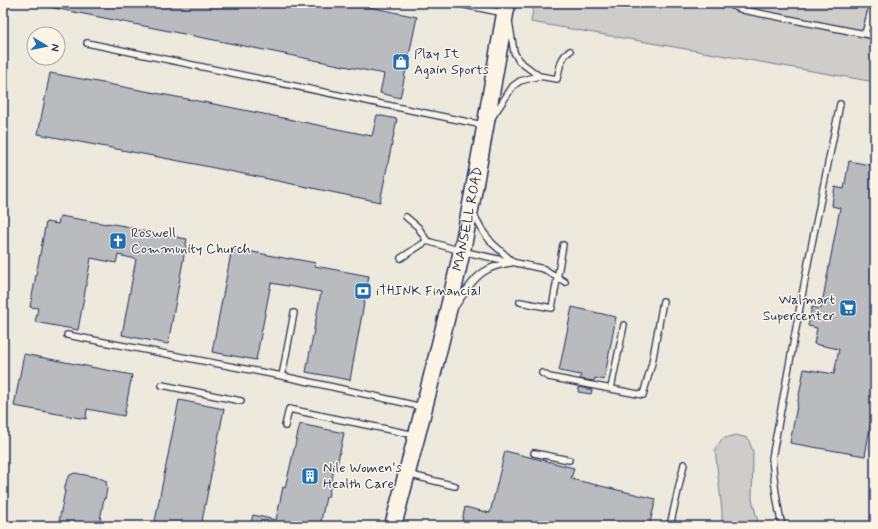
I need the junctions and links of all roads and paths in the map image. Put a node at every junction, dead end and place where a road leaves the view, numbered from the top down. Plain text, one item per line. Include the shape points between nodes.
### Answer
1 (455, 3) edge
2 (729, 3) edge
3 (873, 3) edge
4 (506, 6) edge
5 (865, 34) junction
6 (875, 36) edge
7 (87, 43) dead end
8 (570, 51) dead end
9 (539, 76) junction
10 (840, 104) dead end
11 (486, 126) junction
12 (470, 207) junction
13 (406, 217) dead end
14 (427, 241) junction
15 (563, 245) dead end
16 (461, 251) junction
17 (402, 258) dead end
18 (513, 262) junction
19 (558, 278) junction
20 (565, 282) dead end
21 (663, 301) dead end
22 (520, 302) dead end
23 (294, 313) dead end
24 (445, 320) junction
25 (624, 325) dead end
26 (67, 335) dead end
27 (542, 373) dead end
28 (282, 376) junction
29 (162, 385) dead end
30 (611, 388) junction
31 (241, 401) dead end
32 (424, 408) junction
33 (285, 426) dead end
34 (417, 435) junction
35 (534, 453) dead end
36 (569, 460) dead end
37 (684, 464) dead end
38 (406, 474) junction
39 (456, 486) dead end
40 (393, 526) edge
41 (670, 526) edge
42 (782, 526) edge

1 - 4 lane
2 - 5 lane via 743,10
3 - 5 lane
4 - 9 lane via 514,52 519,61
4 - 11 main road, MANSELL ROAD
5 - 6 lane
7 - 11 lane
8 - 9 lane via 563,58 557,79
9 - 11 lane via 520,81 513,86
10 - 42 lane via 772,458
11 - 12 main road, MANSELL ROAD
12 - 16 main road, MANSELL ROAD
12 - 18 lane via 484,233
13 - 14 lane via 418,227
14 - 16 lane
14 - 17 lane
15 - 19 lane
16 - 18 lane
16 - 24 main road, MANSELL ROAD
18 - 19 lane via 544,269
18 - 24 lane via 486,270 477,277
19 - 20 lane
19 - 22 lane via 552,308
21 - 30 lane via 652,363 643,395
23 - 28 lane
24 - 32 main road, MANSELL ROAD
25 - 30 lane
26 - 28 lane
27 - 30 lane via 549,377
28 - 32 lane
29 - 31 lane
32 - 34 main road, MANSELL ROAD
33 - 34 lane via 289,409
34 - 38 main road, MANSELL ROAD
35 - 36 lane
37 - 41 lane
38 - 39 lane
38 - 40 main road, MANSELL ROAD

